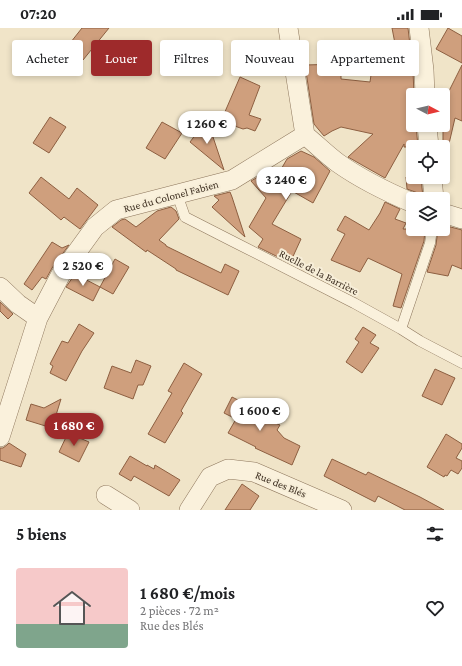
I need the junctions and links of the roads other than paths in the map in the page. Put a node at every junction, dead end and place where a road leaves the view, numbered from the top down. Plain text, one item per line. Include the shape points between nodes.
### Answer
1 (288, 28) edge
2 (419, 28) edge
3 (425, 88) edge
4 (305, 135) junction
5 (177, 194) junction
6 (406, 200) edge
7 (450, 215) edge
8 (462, 219) edge
9 (431, 236) edge
10 (0, 287) edge
11 (38, 318) junction
12 (401, 329) junction
13 (462, 363) edge
14 (0, 437) edge
15 (106, 495) dead end
16 (130, 510) edge
17 (189, 510) edge
18 (342, 510) edge

1 - 4 street
2 - 3 street
4 - 5 street, Rue du Colonel Fabien via 232,180
4 - 6 street via 337,163
5 - 11 street, Rue du Colonel Fabien via 116,210 95,226 61,274
5 - 12 lane, Ruelle de la Barrière via 185,216
7 - 8 street
9 - 12 lane
10 - 11 street
11 - 14 street, Rue du Colonel Fabien
12 - 13 lane, Ruelle de la Barrière
15 - 16 street
17 - 18 street, Rue des Blés via 210,477 228,469 254,472

